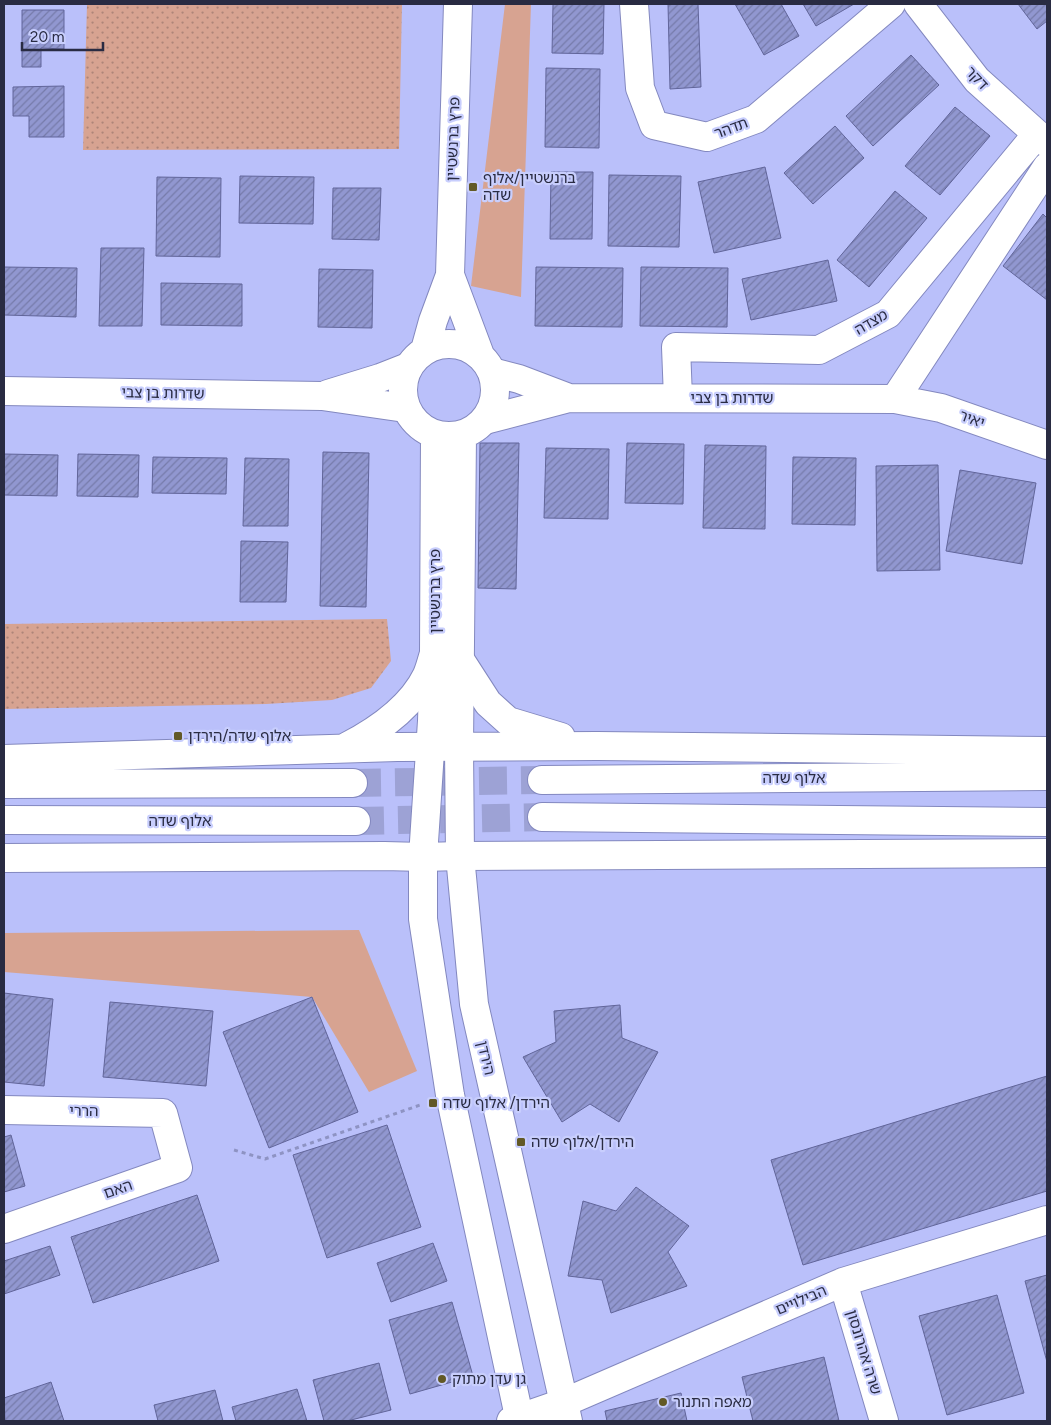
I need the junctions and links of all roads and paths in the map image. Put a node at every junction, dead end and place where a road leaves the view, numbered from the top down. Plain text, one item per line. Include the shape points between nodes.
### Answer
1 (458, 4) edge
2 (634, 4) edge
3 (892, 4) edge
4 (918, 4) edge
5 (1042, 139) edge
6 (1047, 167) edge
7 (450, 275) junction
8 (417, 358) junction
9 (486, 364) junction
10 (4, 391) edge
11 (322, 396) junction
12 (569, 398) junction
13 (678, 398) junction
14 (895, 399) junction
15 (405, 408) junction
16 (485, 420) junction
17 (434, 435) junction
18 (462, 435) junction
19 (1047, 445) edge
20 (447, 656) junction
21 (597, 746) junction
22 (346, 747) junction
23 (431, 747) junction
24 (459, 747) junction
25 (1047, 751) edge
26 (4, 759) edge
27 (1047, 776) edge
28 (542, 780) tunnel mouth
29 (352, 783) tunnel mouth
30 (4, 784) edge
31 (542, 817) tunnel mouth
32 (4, 820) edge
33 (356, 821) tunnel mouth
34 (1047, 822) edge
35 (1047, 853) edge
36 (460, 856) junction
37 (4, 858) edge
38 (423, 858) junction
39 (450, 1095) junction
40 (4, 1110) edge
41 (164, 1113) joint
42 (234, 1150) dead end
43 (1047, 1220) edge
44 (4, 1229) edge
45 (843, 1282) junction
46 (566, 1412) edge
47 (517, 1420) edge
48 (884, 1421) edge

1 - 7 street, פרץ ברנשטיין
2 - 3 street, תדהר via 640,88 654,125 707,137 756,119
4 - 5 street, דקר via 977,80
5 - 13 street, מצדה via 888,314 819,350 676,347
6 - 14 street
7 - 8 street, פרץ ברנשטיין
7 - 9 street, פרץ ברנשטיין
8 - 9 street via 436,346 459,345 470,348
8 - 11 street, שדרות בן צבי via 380,378
8 - 15 street via 403,380
9 - 12 street, שדרות בן צבי
9 - 16 street via 495,385 495,397
10 - 11 street, שדרות בן צבי
11 - 15 street, שדרות בן צבי
12 - 13 street, שדרות בן צבי
12 - 16 street, שדרות בן צבי
13 - 14 street, שדרות בן צבי
14 - 19 street, יאיר via 941,408
15 - 17 street via 412,420
16 - 18 street
17 - 18 street
17 - 20 street, פרץ ברנשטיין
18 - 20 street, פרץ ברנשטיין
20 - 21 street via 508,721 545,734
20 - 22 street via 427,675 416,694 372,733
20 - 23 street, פרץ ברנשטיין
20 - 24 street, פרץ ברנשטיין
21 - 24 street
21 - 25 street
22 - 23 street
22 - 26 street
23 - 24 street
23 - 38 street
24 - 36 street, הירדן
27 - 28 street, אלוף שדה
29 - 30 street
31 - 34 street
32 - 33 street, אלוף שדה
35 - 36 street
36 - 38 street
36 - 46 street, הירדן via 474,1004
37 - 38 street
38 - 39 street via 423,919
39 - 42 path via 265,1159
39 - 47 street
40 - 41 street, הררי
41 - 44 street, האם via 178,1168
43 - 45 street, הבילויים
45 - 46 street, הבילויים
45 - 48 street, שרה אהרונסון
46 - 47 street, הבילויים

